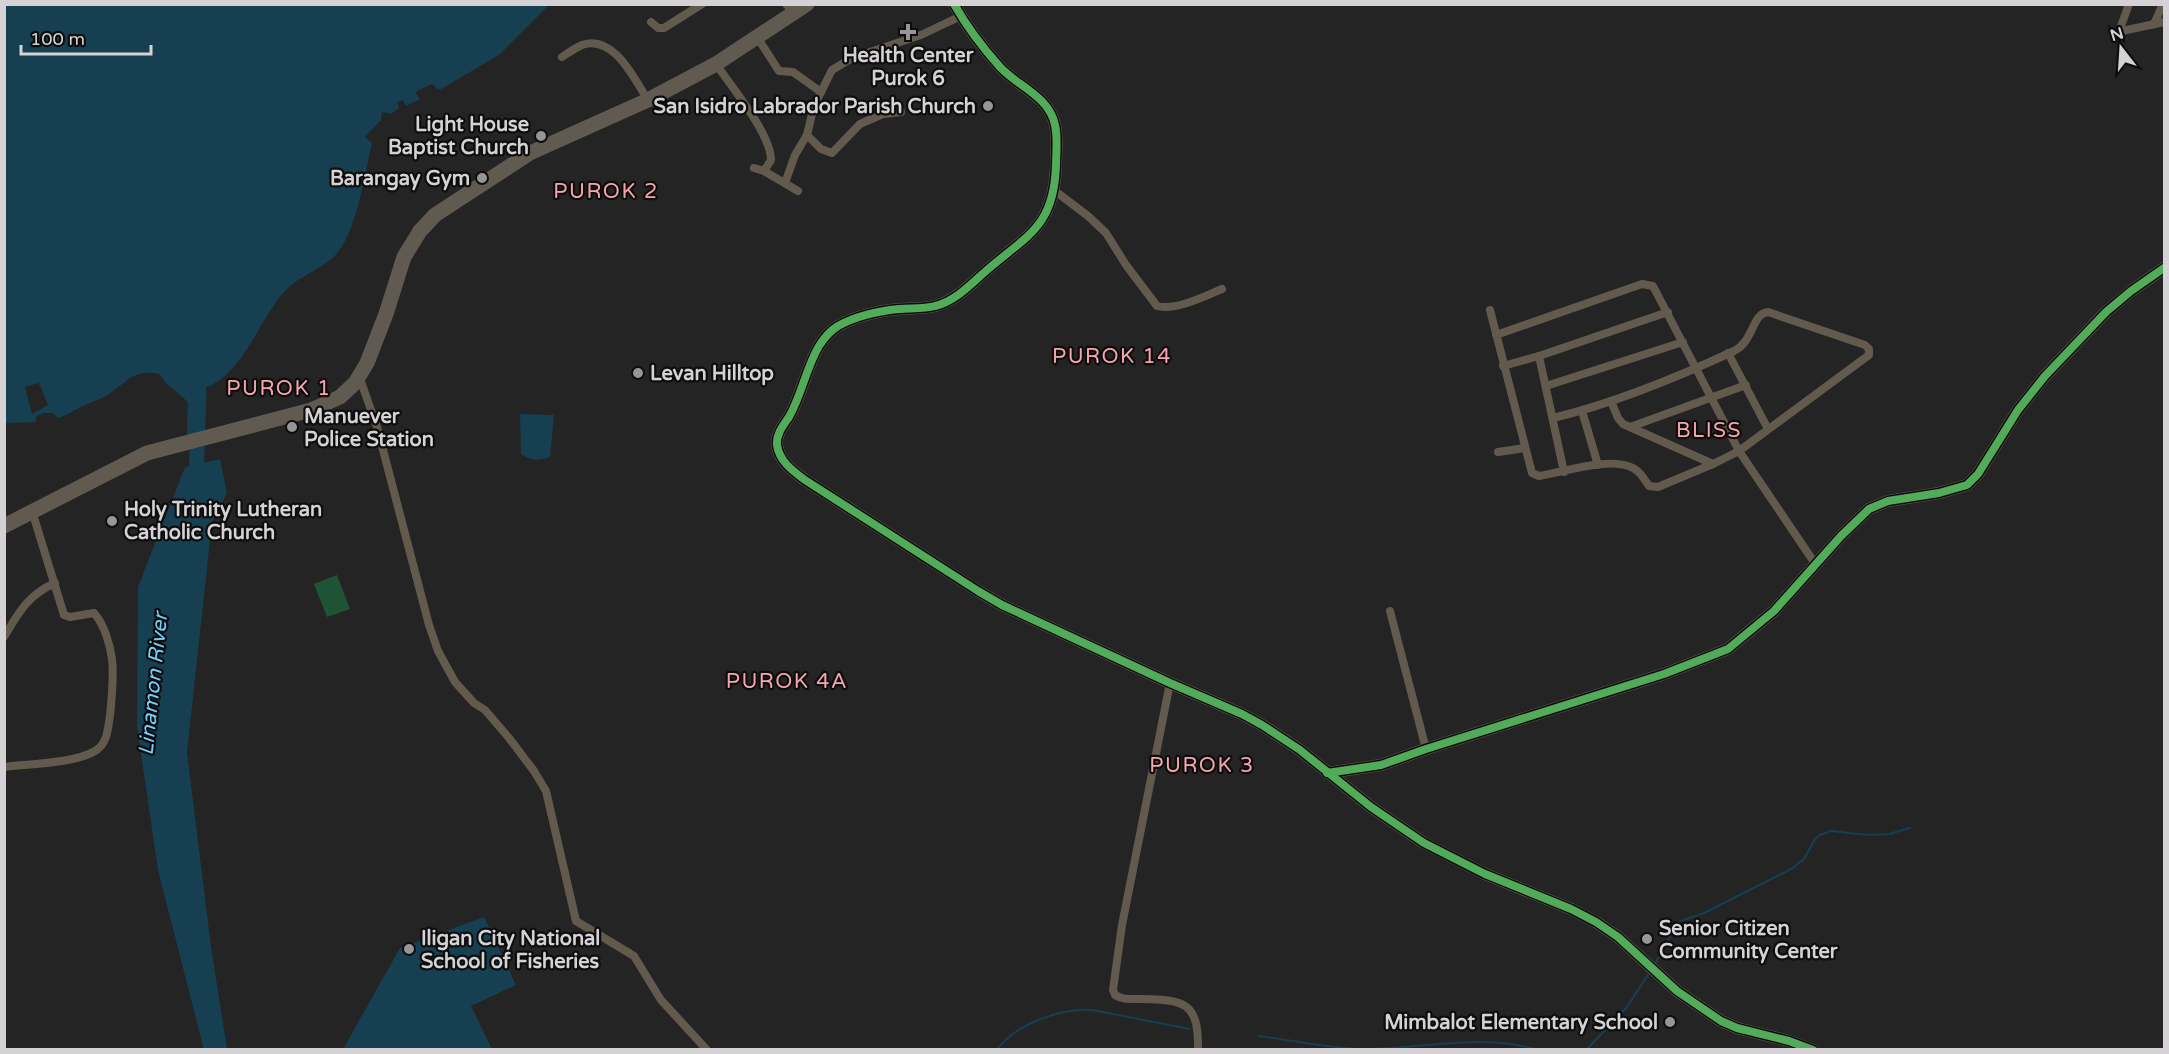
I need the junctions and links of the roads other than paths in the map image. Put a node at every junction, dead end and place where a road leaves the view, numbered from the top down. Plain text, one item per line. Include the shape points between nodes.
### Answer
1 (702, 4) edge
2 (954, 4) edge
3 (2129, 4) edge
4 (2163, 4) edge
5 (796, 7) edge
6 (961, 16) junction
7 (651, 22) dead end
8 (2164, 22) edge
9 (2154, 24) junction
10 (757, 37) junction
11 (562, 57) dead end
12 (716, 64) junction
13 (821, 92) junction
14 (648, 100) junction
15 (901, 112) dead end
16 (807, 135) junction
17 (754, 168) dead end
18 (764, 171) junction
19 (785, 183) junction
20 (798, 191) dead end
21 (1055, 191) junction
22 (2164, 268) edge
23 (1222, 289) dead end
24 (1490, 310) dead end
25 (1668, 312) junction
26 (1496, 335) junction
27 (1683, 342) junction
28 (1728, 353) junction
29 (1539, 356) junction
30 (1503, 366) junction
31 (1697, 369) junction
32 (359, 376) junction
33 (1746, 385) junction
34 (1546, 386) junction
35 (1712, 398) junction
36 (1611, 401) junction
37 (1582, 411) junction
38 (1553, 418) junction
39 (1630, 427) junction
40 (1768, 429) junction
41 (1525, 447) junction
42 (1739, 450) junction
43 (1498, 452) dead end
44 (1713, 464) junction
45 (1598, 465) junction
46 (1564, 472) junction
47 (32, 512) junction
48 (4, 525) edge
49 (1815, 565) junction
50 (55, 582) junction
51 (1390, 611) dead end
52 (4, 637) edge
53 (1170, 683) junction
54 (1426, 748) junction
55 (4, 767) edge
56 (1327, 773) junction
57 (707, 1050) edge
58 (1198, 1050) edge
59 (1813, 1050) edge

1 - 7 street via 664,28
2 - 6 street
3 - 9 street via 2122,31
4 - 9 street
5 - 10 highway
6 - 13 street via 921,35 841,63 832,70
6 - 21 street via 1001,68 1035,94 1053,117 1057,139
8 - 9 street
10 - 12 highway
10 - 13 street via 779,71 793,72
11 - 14 street via 583,45 603,45 619,57
12 - 14 highway
12 - 18 street via 766,141 771,156
13 - 16 street
14 - 32 highway via 530,153 435,215 404,257 386,314
15 - 16 street via 883,114 860,124 832,153 821,149
16 - 19 street
17 - 18 street
18 - 19 street
19 - 20 street
21 - 23 street via 1106,233 1157,306 1186,303
21 - 53 street via 1038,226 951,300 933,307 886,310 849,321 831,332 817,350 779,432 777,445 784,460 805,480 978,591
22 - 49 street via 2106,312 2045,376 1967,485 1878,504 1857,520
24 - 26 street
25 - 26 street via 1653,286 1642,285
25 - 27 street
25 - 29 street
26 - 30 street
27 - 31 street
27 - 34 street
28 - 31 street
28 - 33 street
28 - 40 street via 1743,346 1760,314 1768,312 1869,349 1869,355
29 - 30 street
29 - 34 street
30 - 41 street
31 - 35 street
31 - 36 street
32 - 47 highway via 349,391 329,403 158,448
32 - 57 street via 377,427 438,651 454,682 509,738 546,791 576,921 634,956 661,1000
33 - 35 street
33 - 40 street
34 - 38 street
35 - 39 street
35 - 42 street
36 - 37 street
36 - 39 street via 1621,422
37 - 38 street
37 - 45 street
38 - 46 street
39 - 44 street
40 - 42 street
41 - 43 street
41 - 46 street via 1535,476
42 - 44 street
42 - 49 street
44 - 45 street via 1653,487 1635,469 1625,465
45 - 46 street
47 - 48 highway
47 - 50 street
49 - 54 street via 1774,611 1728,649 1664,674
50 - 52 street via 31,597
50 - 55 street via 64,615 70,618 94,613 107,640 112,673 105,740 92,753
51 - 54 street
53 - 56 street via 1262,725
53 - 58 street via 1122,924 1113,990 1123,999 1163,999 1189,1007
54 - 56 street via 1381,765
56 - 59 street via 1424,843 1485,874 1571,909 1618,937 1677,991 1721,1021

